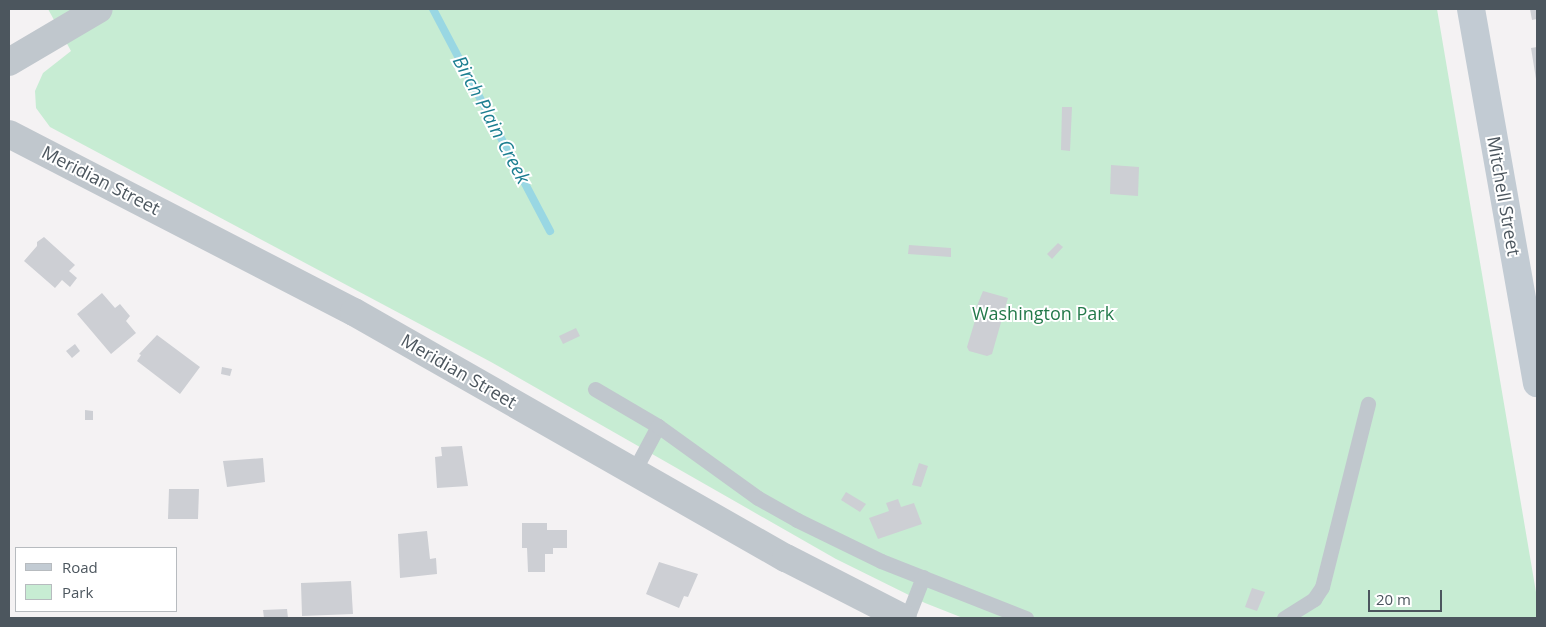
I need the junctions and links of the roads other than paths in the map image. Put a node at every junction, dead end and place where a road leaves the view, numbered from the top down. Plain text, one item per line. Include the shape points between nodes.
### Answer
1 (99, 9) edge
2 (1471, 9) edge
3 (9, 62) edge
4 (9, 134) edge
5 (1537, 383) edge
6 (595, 389) dead end
7 (1368, 404) dead end
8 (658, 426) junction
9 (634, 471) junction
10 (923, 577) junction
11 (903, 618) edge
12 (907, 618) edge
13 (1026, 618) edge
14 (1284, 618) edge

1 - 3 street
2 - 5 main road, Mitchell Street
4 - 9 street, Meridian Street via 354,312
6 - 8 lane
7 - 14 lane via 1322,588 1314,599
8 - 9 lane
8 - 10 lane via 758,498 881,561
9 - 11 street, Meridian Street via 786,558
10 - 12 lane
10 - 13 lane

